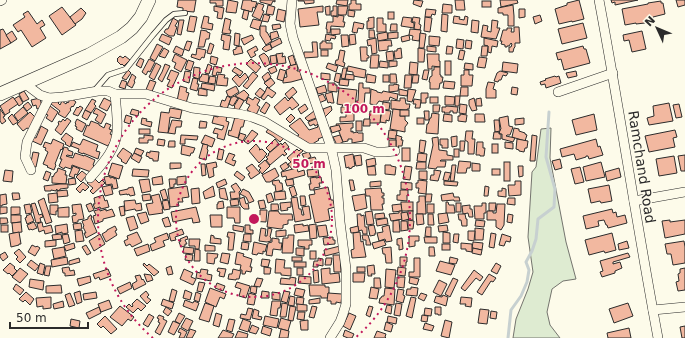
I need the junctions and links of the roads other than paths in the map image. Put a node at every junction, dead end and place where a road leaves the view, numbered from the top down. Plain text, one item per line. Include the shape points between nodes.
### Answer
1 (150, 0) edge
2 (292, 0) edge
3 (599, 0) edge
4 (185, 13) dead end
5 (613, 73) junction
6 (24, 83) junction
7 (93, 92) junction
8 (558, 92) dead end
9 (0, 94) edge
10 (115, 94) junction
11 (49, 98) junction
12 (331, 147) junction
13 (394, 150) dead end
14 (31, 170) dead end
15 (90, 178) dead end
16 (685, 192) edge
17 (634, 201) junction
18 (685, 307) edge
19 (653, 310) junction
20 (330, 338) edge
21 (658, 338) edge

1 - 6 street via 141,17 122,37 89,55
2 - 12 street via 290,24 293,38
3 - 5 street, Ramchand Road
4 - 7 lane via 174,14 166,20 126,69 108,75
5 - 8 street
5 - 17 street, Ramchand Road
6 - 9 street
6 - 11 street via 40,95
7 - 10 street via 108,91
7 - 11 street
10 - 12 street via 146,94 192,108 246,115 265,122 308,148
10 - 15 street via 116,136 104,162
11 - 14 street via 26,148 25,157
12 - 13 street via 364,148 376,152
12 - 20 street via 336,170 346,304 340,322
16 - 17 street
17 - 19 street, Ramchand Road
18 - 19 street
19 - 21 street, Ramchand Road

